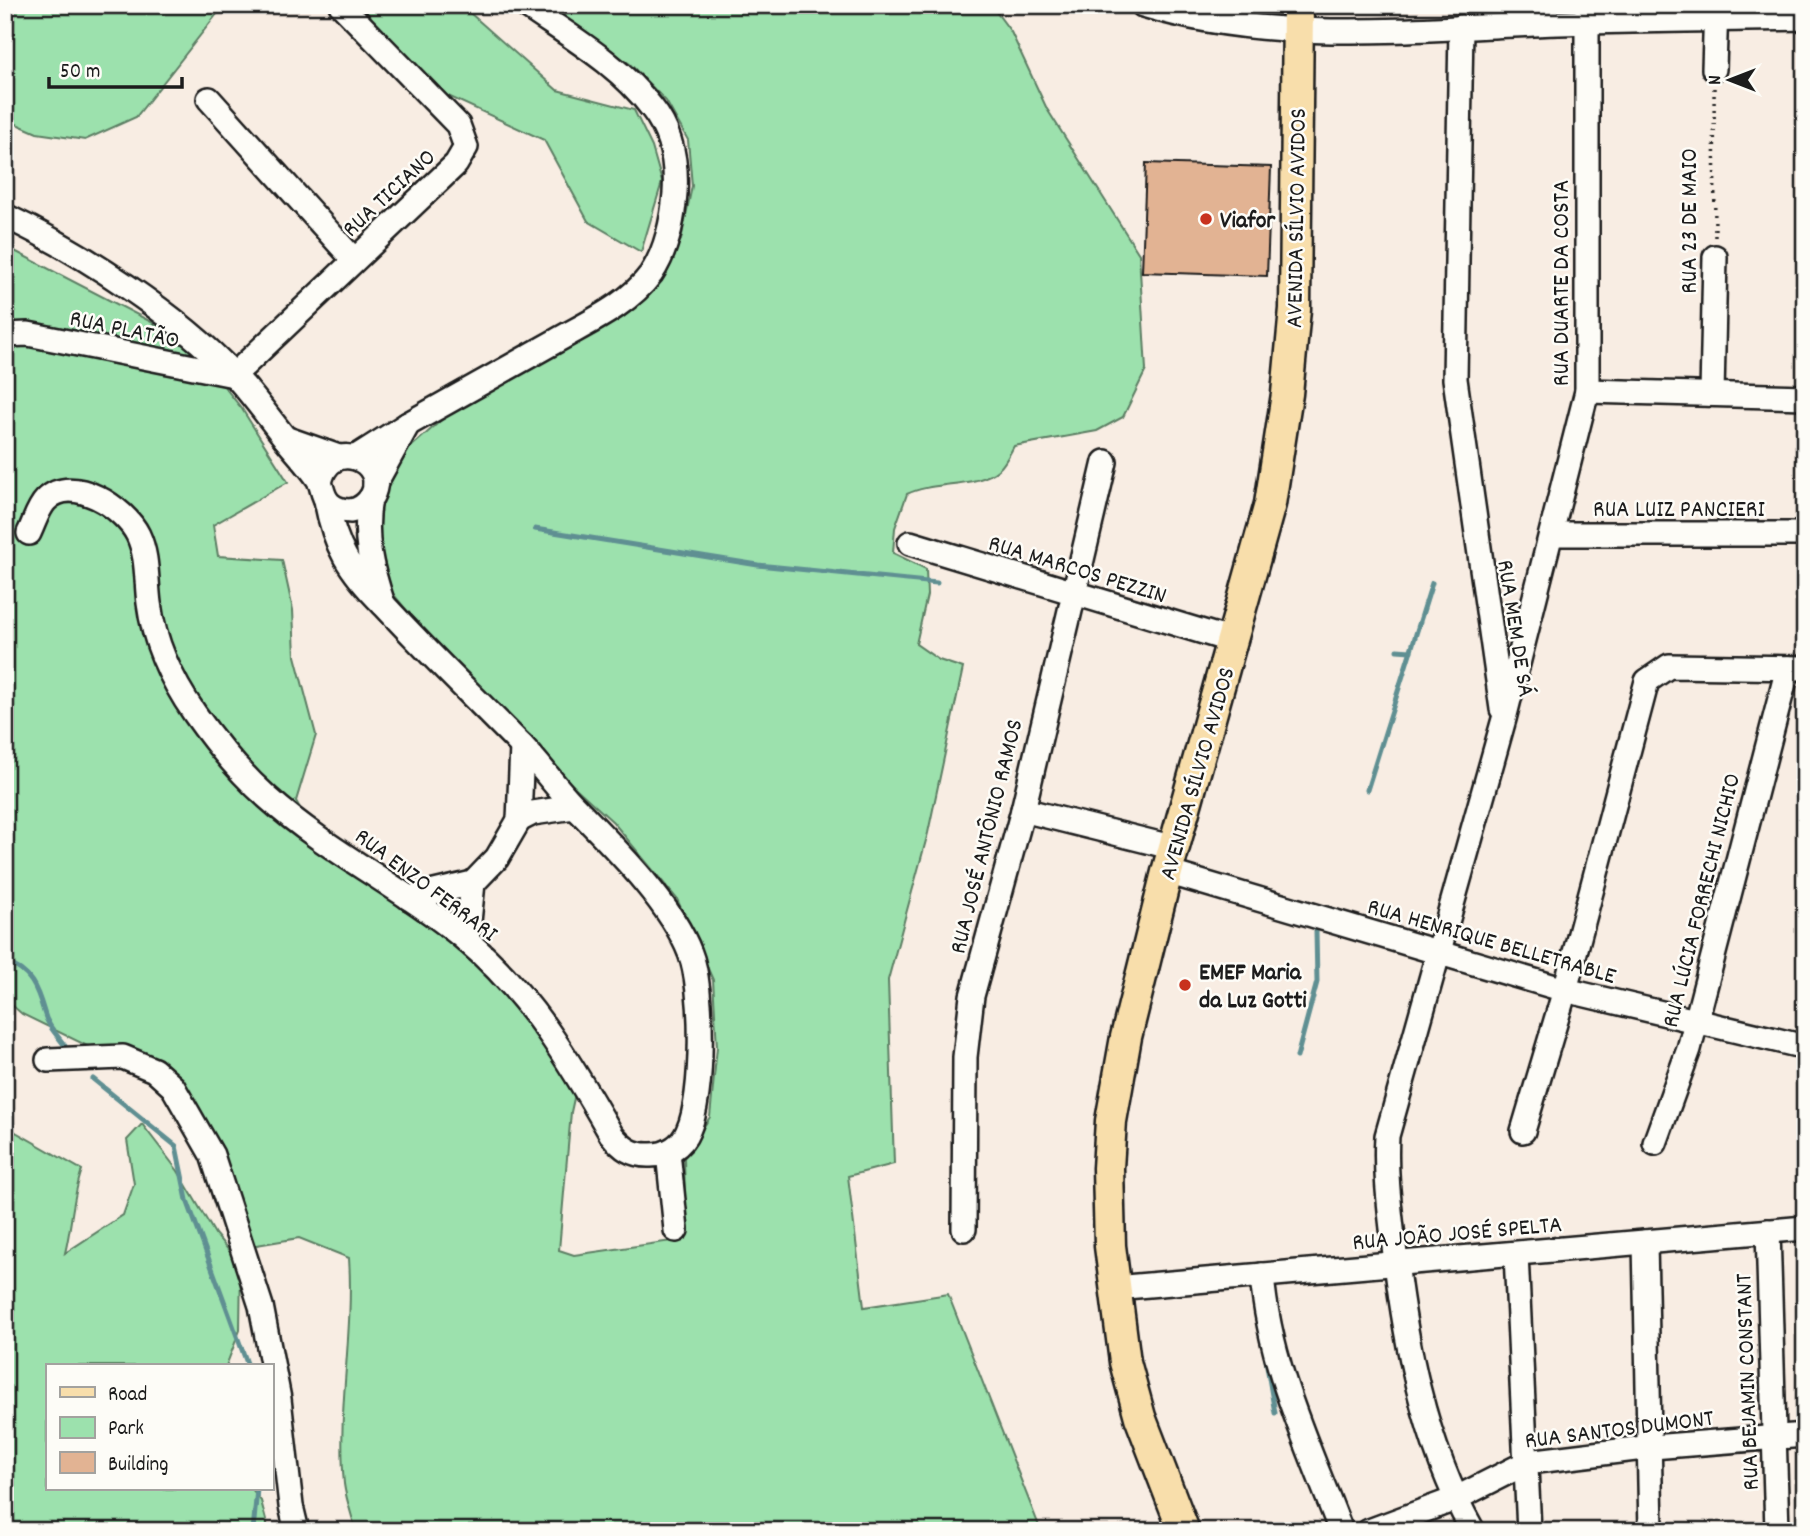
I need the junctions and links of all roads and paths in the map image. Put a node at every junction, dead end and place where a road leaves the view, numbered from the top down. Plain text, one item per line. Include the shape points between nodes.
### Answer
1 (341, 5) edge
2 (525, 5) edge
3 (1143, 5) edge
4 (1186, 12) edge
5 (1716, 12) edge
6 (1587, 14) edge
7 (1805, 18) edge
8 (1298, 19) edge
9 (1461, 27) junction
10 (1714, 69) joint
11 (209, 99) dead end
12 (5, 216) edge
13 (1715, 257) joint
14 (354, 260) junction
15 (5, 335) edge
16 (234, 375) junction
17 (1587, 391) junction
18 (1712, 394) junction
19 (1805, 397) edge
20 (408, 424) junction
21 (285, 438) junction
22 (348, 457) junction
23 (1105, 462) dead end
24 (323, 491) junction
25 (372, 491) junction
26 (29, 533) dead end
27 (1552, 534) junction
28 (1805, 534) edge
29 (909, 543) dead end
30 (1071, 594) junction
31 (383, 604) junction
32 (1233, 641) junction
33 (1796, 667) edge
34 (1504, 719) junction
35 (522, 746) junction
36 (574, 807) junction
37 (1023, 810) junction
38 (519, 820) junction
39 (1171, 860) junction
40 (473, 883) junction
41 (410, 898) junction
42 (467, 941) junction
43 (1436, 954) junction
44 (1565, 990) junction
45 (1695, 1020) junction
46 (1805, 1047) edge
47 (48, 1060) dead end
48 (1523, 1130) dead end
49 (1655, 1143) dead end
50 (668, 1152) junction
51 (1805, 1228) edge
52 (964, 1229) dead end
53 (676, 1230) dead end
54 (1768, 1231) junction
55 (1645, 1242) junction
56 (1516, 1254) junction
57 (1395, 1263) junction
58 (1262, 1276) junction
59 (1114, 1288) junction
60 (272, 1364) edge
61 (273, 1368) edge
62 (1805, 1435) edge
63 (1776, 1437) junction
64 (1652, 1447) junction
65 (1528, 1462) junction
66 (1455, 1499) junction
67 (297, 1531) edge
68 (1184, 1531) edge
69 (1341, 1531) edge
70 (1369, 1531) edge
71 (1473, 1531) edge
72 (1529, 1531) edge
73 (1651, 1531) edge
74 (1777, 1531) edge

1 - 14 street, RUA TICIANO via 458,125 466,142 456,164
2 - 20 street via 617,70 654,110 671,145 675,166 674,202 662,255 650,274 617,306
3 - 4 street
4 - 8 street
5 - 6 street
5 - 7 street
5 - 10 street
6 - 9 street
6 - 17 street, RUA DUARTE DA COSTA
8 - 9 street
8 - 32 main road, AVENIDA SÍLVIO AVIDOS via 1294,309 1287,394 1270,504
9 - 34 street, RUA MEM DE SÁ via 1455,379
10 - 13 path, RUA 23 DE MAIO
11 - 14 street
12 - 16 street via 135,294 185,329
13 - 18 street, RUA 23 DE MAIO
14 - 16 street, RUA TICIANO
15 - 16 street, RUA PLATÃO via 28,334
16 - 21 street
17 - 18 street
17 - 27 street, RUA DUARTE DA COSTA
18 - 19 street
20 - 22 street
20 - 25 street
21 - 22 street
21 - 24 street
22 - 24 street via 326,467
22 - 25 street via 370,467
23 - 30 street, RUA JOSÉ ANTÔNIO RAMOS
24 - 25 street via 332,506 348,511 364,505
24 - 31 street via 339,548 360,581
25 - 31 street via 366,535
26 - 41 street, RUA ENZO FERRARI via 45,500 54,494 80,492 117,508 138,535 161,654 194,714 269,799
27 - 28 street, RUA LUIZ PANCIERI
27 - 34 street, RUA DUARTE DA COSTA
29 - 30 street, RUA MARCOS PEZZIN
30 - 32 street, RUA MARCOS PEZZIN
30 - 37 street, RUA JOSÉ ANTÔNIO RAMOS
31 - 35 street
32 - 39 main road, AVENIDA SÍLVIO AVIDOS
33 - 44 street via 1669,666 1653,674 1644,690
33 - 45 street, RUA LÚCIA FORRECHI NICHIO
34 - 43 street, RUA MEM DE SÁ
35 - 36 street
35 - 38 street
36 - 38 street via 533,813
36 - 50 street via 608,839 677,927 698,980 695,1107 688,1131
37 - 39 street, RUA HENRIQUE BELLETRABLE
37 - 52 street, RUA JOSÉ ANTÔNIO RAMOS via 978,971 967,1028
38 - 40 street via 497,858
39 - 43 street, RUA HENRIQUE BELLETRABLE
39 - 59 main road, AVENIDA SÍLVIO AVIDOS via 1116,1082 1108,1167
40 - 41 street
40 - 42 street
41 - 42 street, RUA ENZO FERRARI
42 - 50 street, RUA ENZO FERRARI via 548,1028 616,1141 638,1155
43 - 44 street, RUA HENRIQUE BELLETRABLE
43 - 57 street, RUA MEM DE SÁ via 1387,1136 1385,1166
44 - 45 street, RUA HENRIQUE BELLETRABLE
44 - 48 street
45 - 46 street, RUA HENRIQUE BELLETRABLE
45 - 49 street, RUA LÚCIA FORRECHI NICHIO
47 - 60 street via 122,1057 154,1070 173,1087 212,1155 261,1306
50 - 53 street
51 - 54 street, RUA JOÃO JOSÉ SPELTA
54 - 55 street, RUA JOÃO JOSÉ SPELTA
54 - 63 street, RUA BEJAMIN CONSTANT
55 - 56 street, RUA JOÃO JOSÉ SPELTA
55 - 64 street
56 - 57 street, RUA JOÃO JOSÉ SPELTA
56 - 65 street
57 - 58 street, RUA JOÃO JOSÉ SPELTA
57 - 66 street, RUA MEM DE SÁ via 1421,1394
58 - 59 street, RUA JOÃO JOSÉ SPELTA
58 - 69 street via 1265,1313 1280,1371
59 - 68 main road, AVENIDA SÍLVIO AVIDOS via 1133,1393
61 - 67 street
62 - 63 street, RUA SANTOS DUMONT
63 - 64 street, RUA SANTOS DUMONT
63 - 74 street, RUA BEJAMIN CONSTANT
64 - 65 street, RUA SANTOS DUMONT
64 - 73 street
65 - 66 street, RUA SANTOS DUMONT
65 - 72 street
66 - 70 street, RUA SANTOS DUMONT
66 - 71 street, RUA MEM DE SÁ

